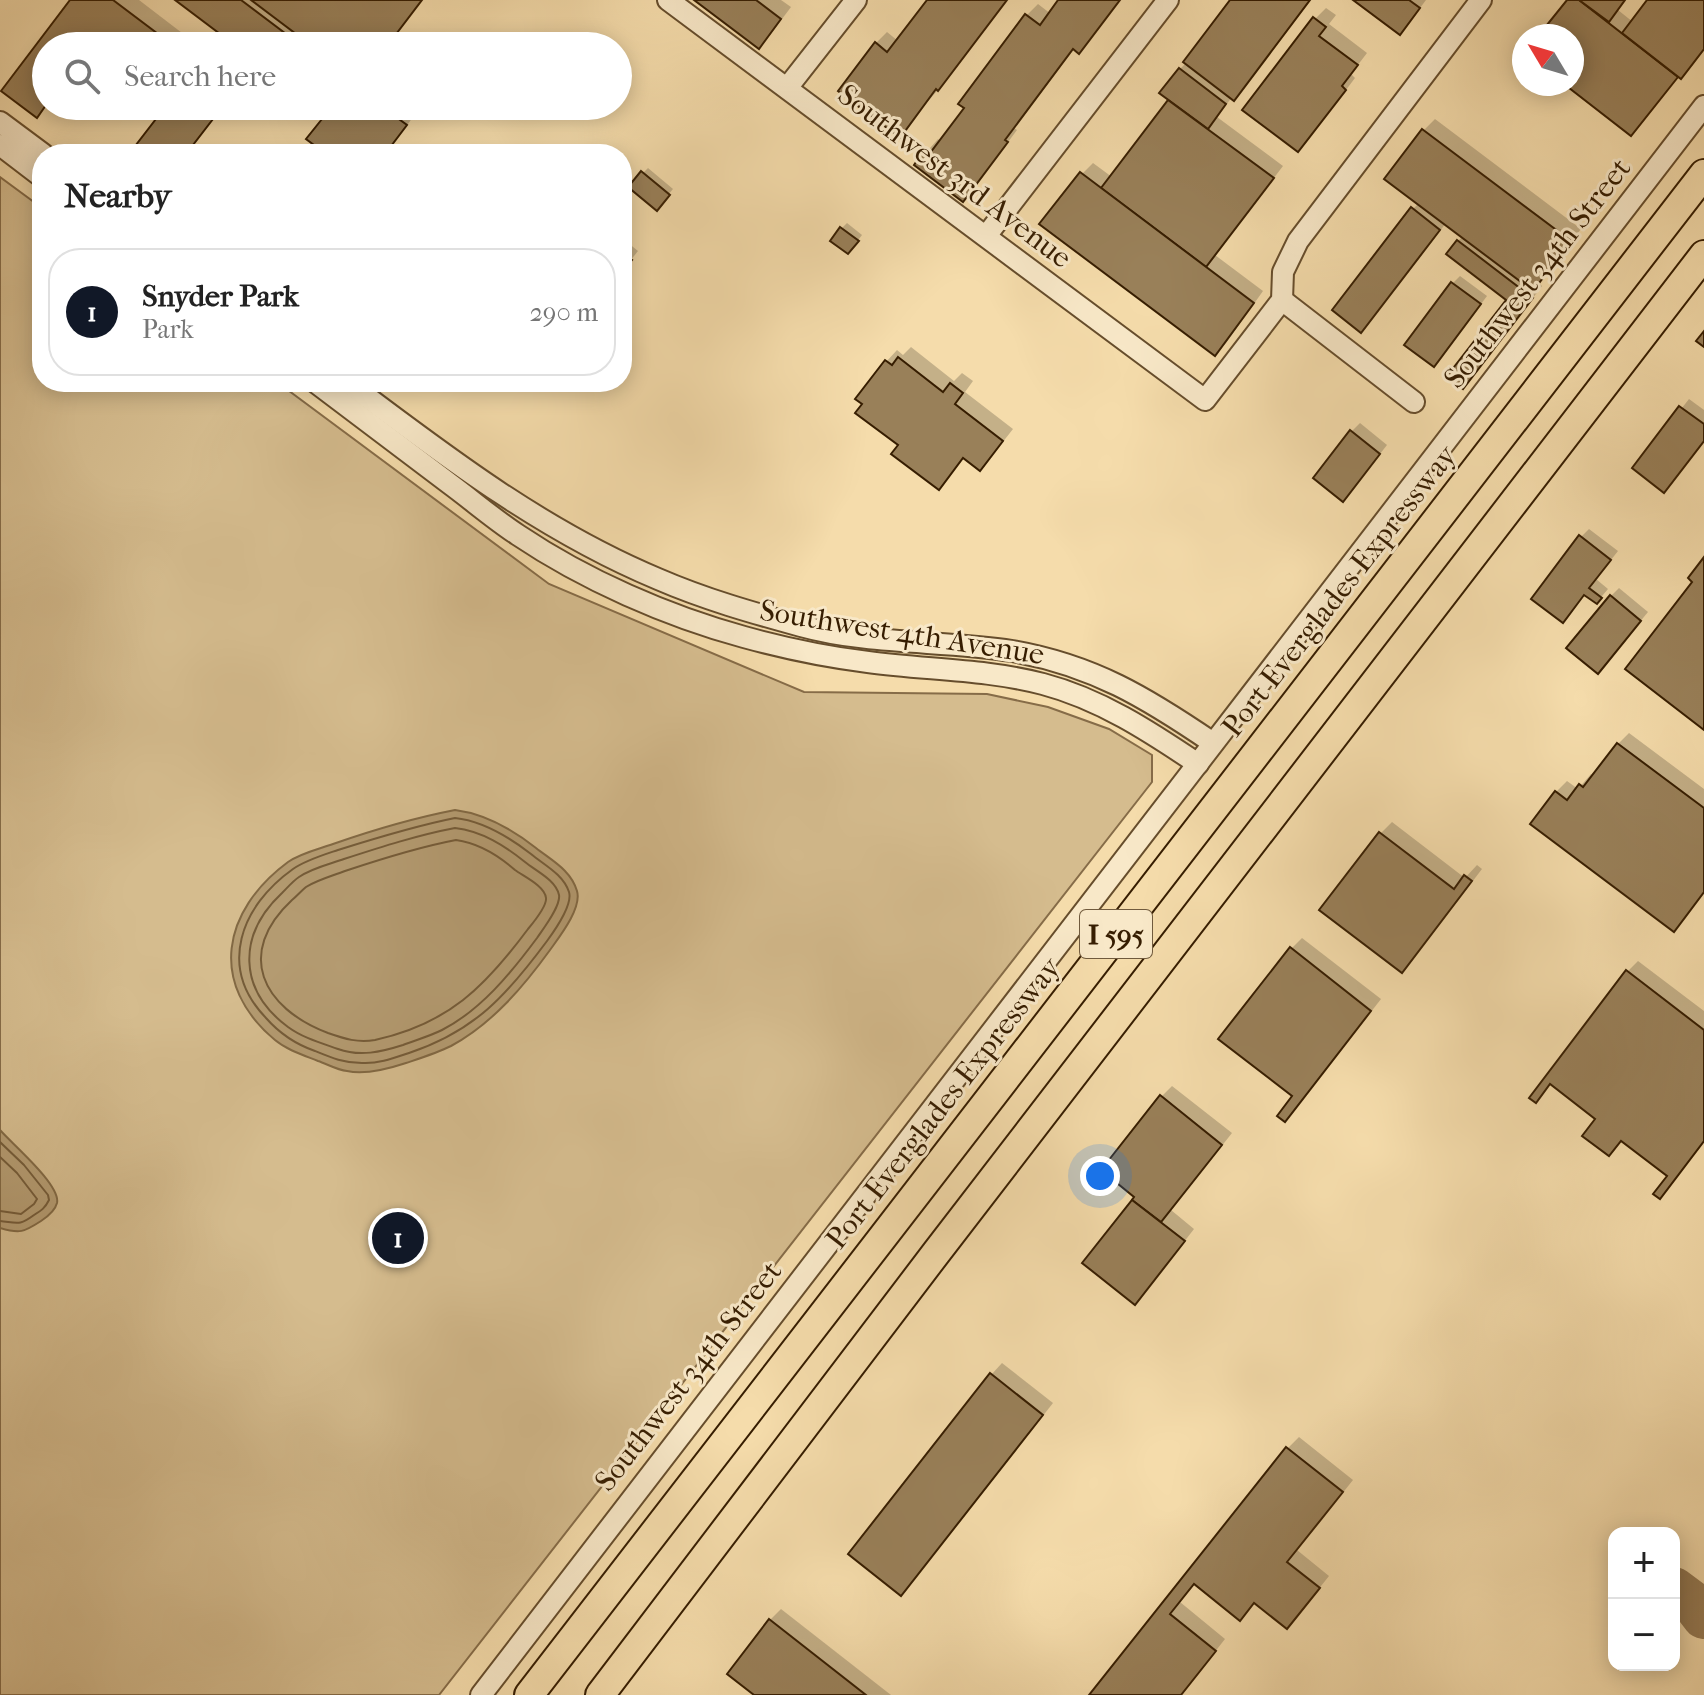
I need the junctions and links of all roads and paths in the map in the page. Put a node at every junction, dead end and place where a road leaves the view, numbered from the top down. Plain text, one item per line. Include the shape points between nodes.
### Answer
1 (668, 0) edge
2 (856, 0) edge
3 (1168, 0) edge
4 (1481, 0) edge
5 (787, 88) junction
6 (1704, 106) edge
7 (0, 122) edge
8 (0, 145) edge
9 (32, 146) edge
10 (32, 169) edge
11 (1704, 174) edge
12 (986, 236) junction
13 (1704, 255) edge
14 (1282, 300) junction
15 (328, 392) edge
16 (361, 392) edge
17 (1414, 402) dead end
18 (1213, 743) junction
19 (1198, 764) junction
20 (481, 1695) edge
21 (529, 1695) edge
22 (600, 1695) edge

1 - 5 street, Southwest 3rd Avenue
2 - 5 street
3 - 12 street
4 - 14 street via 1298,241 1283,272
5 - 12 street, Southwest 3rd Avenue
6 - 18 street, Southwest 34th Street
7 - 9 street
8 - 10 street
11 - 21 highway, Port Everglades Expressway / I 595
12 - 14 street, Southwest 3rd Avenue via 1205,400
13 - 22 highway, I 595
14 - 17 street
15 - 19 street, Southwest 4th Avenue via 518,535 641,600 681,617 799,649 1044,684 1135,722
16 - 18 street, Southwest 4th Avenue via 484,483 551,525 657,579 806,628 1009,651 1066,664 1122,686
18 - 19 street, Southwest 34th Street
19 - 20 street, Southwest 34th Street

